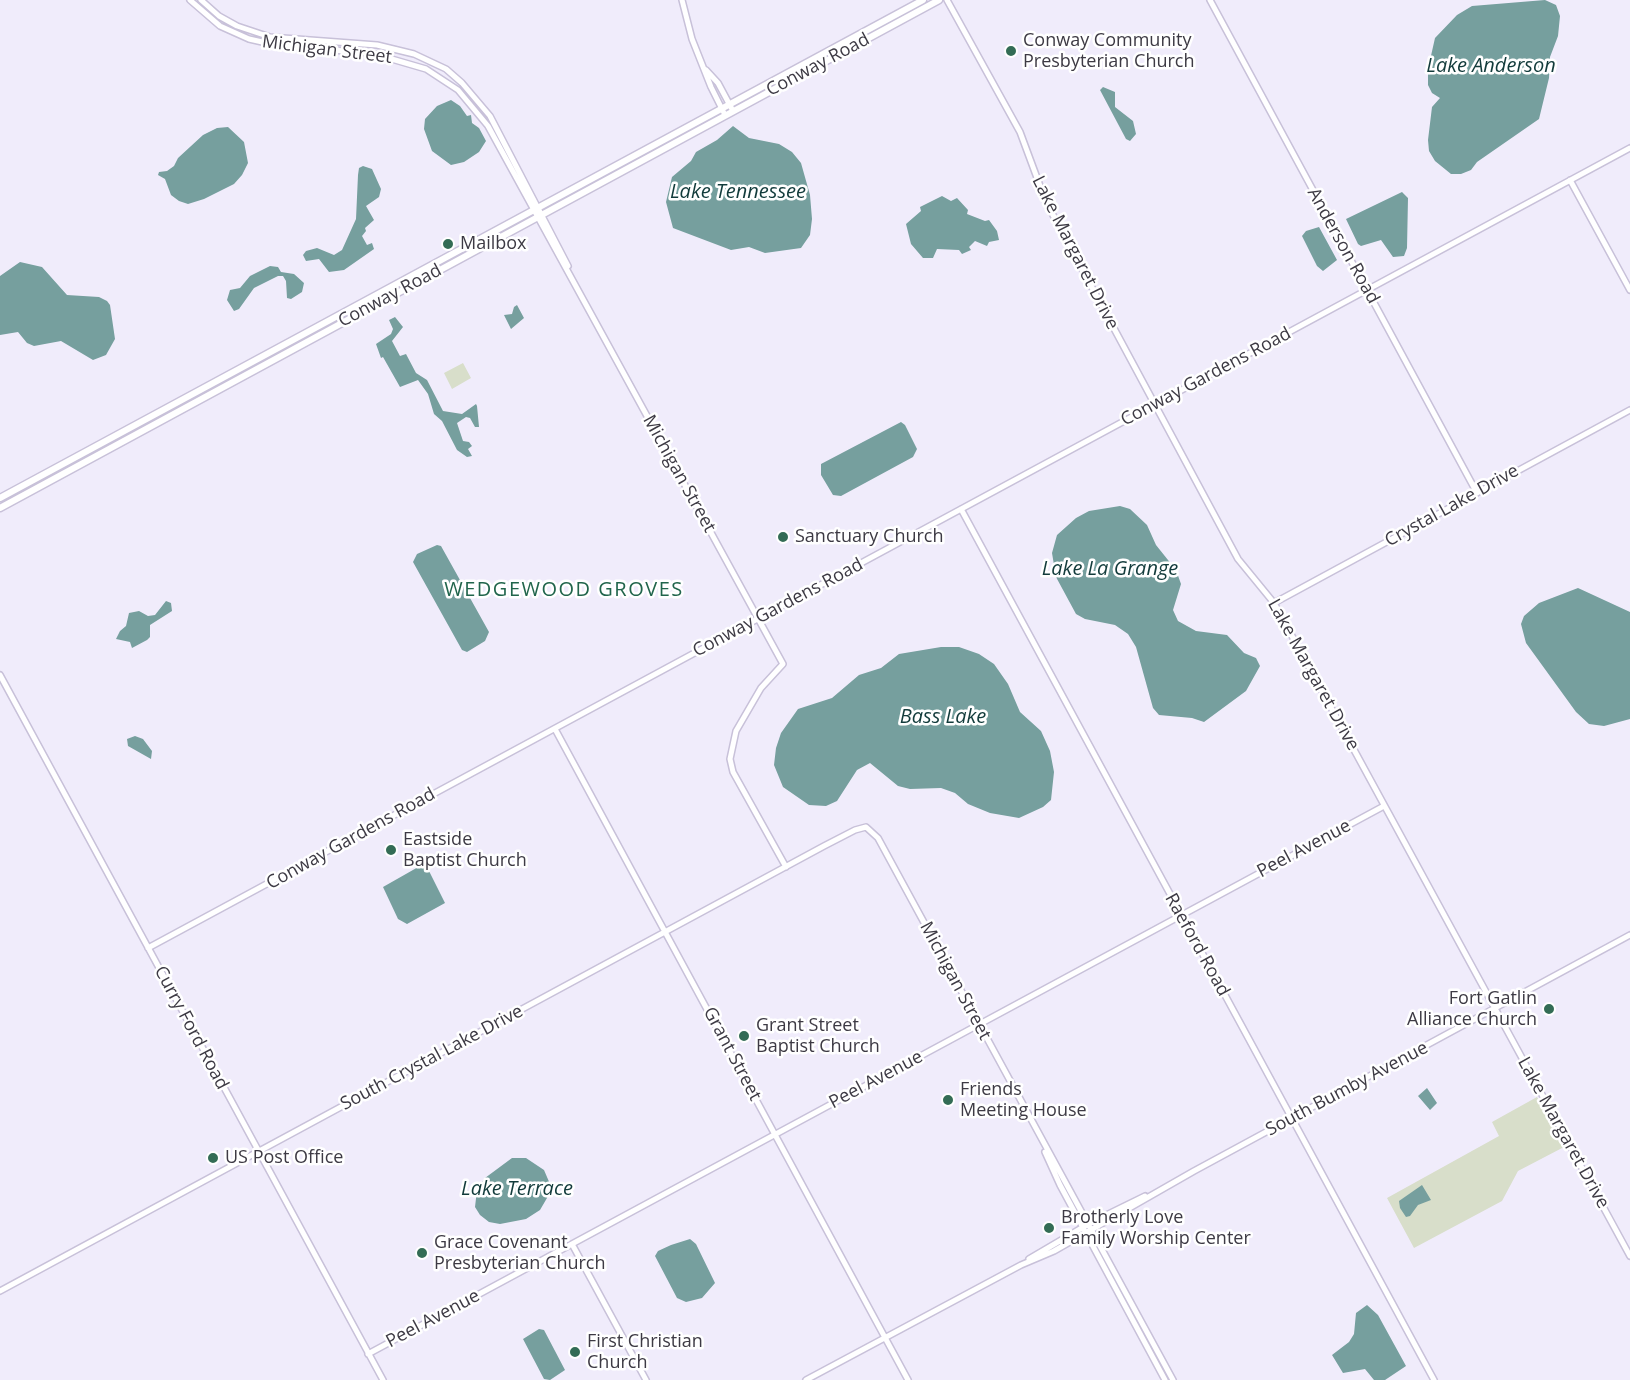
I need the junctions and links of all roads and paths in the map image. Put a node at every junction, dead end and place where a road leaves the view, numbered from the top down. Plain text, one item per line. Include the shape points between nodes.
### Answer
1 (190, 0) edge
2 (201, 0) edge
3 (682, 0) edge
4 (923, 0) edge
5 (939, 0) edge
6 (947, 0) edge
7 (1210, 0) edge
8 (705, 69) junction
9 (729, 104) junction
10 (722, 108) junction
11 (733, 111) junction
12 (725, 115) junction
13 (674, 134) junction
14 (1630, 148) edge
15 (649, 156) junction
16 (1570, 180) junction
17 (536, 209) junction
18 (540, 216) junction
19 (1367, 290) junction
20 (1630, 290) edge
21 (347, 311) junction
22 (330, 329) junction
23 (1155, 405) junction
24 (1630, 410) edge
25 (156, 414) junction
26 (138, 433) junction
27 (80, 456) junction
28 (64, 464) junction
29 (69, 470) junction
30 (45, 483) junction
31 (1477, 493) junction
32 (0, 498) edge
33 (0, 508) edge
34 (961, 509) junction
35 (1274, 603) junction
36 (758, 618) junction
37 (0, 675) edge
38 (555, 729) junction
39 (1384, 806) junction
40 (866, 827) joint
41 (786, 867) junction
42 (1181, 916) junction
43 (666, 932) junction
44 (1630, 935) edge
45 (148, 948) junction
46 (1495, 1008) junction
47 (979, 1026) junction
48 (1292, 1119) junction
49 (776, 1134) junction
50 (1040, 1139) junction
51 (258, 1151) junction
52 (1159, 1190) junction
53 (1089, 1224) junction
54 (1082, 1227) junction
55 (1092, 1230) junction
56 (1086, 1234) junction
57 (572, 1244) junction
58 (1630, 1256) edge
59 (1021, 1265) junction
60 (0, 1291) edge
61 (886, 1337) junction
62 (368, 1354) junction
63 (383, 1380) edge
64 (646, 1380) edge
65 (806, 1380) edge
66 (908, 1380) edge
67 (1165, 1380) edge
68 (1173, 1380) edge
69 (1434, 1380) edge

1 - 17 street, Michigan Street via 220,26 249,39 280,46 371,53 406,61 443,78 488,126
2 - 17 street, Michigan Street via 237,26 270,37 377,45 414,54 446,69 490,116
3 - 8 street
4 - 9 main road, Conway Road
5 - 11 main road, Conway Road
6 - 23 street, Lake Margaret Drive via 1020,132 1046,202
7 - 19 street, Anderson Road
8 - 9 street
8 - 10 street
9 - 10 main road, Conway Road
9 - 11 street
10 - 12 street
10 - 13 main road, Conway Road
11 - 12 main road, Conway Road
12 - 15 main road, Conway Road
13 - 15 main road
13 - 17 main road, Conway Road
14 - 16 street, Conway Gardens Road
15 - 18 main road, Conway Road
16 - 19 street, Conway Gardens Road
16 - 20 street
17 - 18 street, Michigan Street
17 - 21 main road, Conway Road
18 - 22 main road, Conway Road
18 - 36 street, Michigan Street
19 - 23 street, Conway Gardens Road
19 - 31 street, Anderson Road
21 - 22 main road
21 - 25 main road, Conway Road
22 - 26 main road, Conway Road
23 - 34 street, Conway Gardens Road
23 - 35 street, Lake Margaret Drive via 1238,559
24 - 31 street, Crystal Lake Drive
25 - 26 main road
25 - 27 main road, Conway Road
26 - 29 main road, Conway Road
27 - 28 main road, Conway Road
27 - 29 main road
28 - 30 main road
28 - 32 main road, Conway Road
29 - 30 main road, Conway Road
30 - 33 main road, Conway Road
31 - 35 street, Crystal Lake Drive
34 - 36 street, Conway Gardens Road
34 - 42 street, Raeford Road
35 - 39 street, Lake Margaret Drive
36 - 38 street, Conway Gardens Road
36 - 41 street, Michigan Street via 783,664 761,688 736,731 730,759 733,772
37 - 45 street, Curry Ford Road
38 - 43 street, Grant Street
38 - 45 street, Conway Gardens Road
39 - 42 street, Peel Avenue
39 - 46 street, Lake Margaret Drive
40 - 41 street, South Crystal Lake Drive
40 - 47 street, Michigan Street via 878,837
41 - 43 street, South Crystal Lake Drive
42 - 47 street, Peel Avenue
42 - 48 street, Raeford Road
43 - 49 street, Grant Street
43 - 51 street, South Crystal Lake Drive
44 - 46 street, South Bumby Avenue
45 - 51 street, Curry Ford Road
46 - 48 street, South Bumby Avenue
46 - 58 street, Lake Margaret Drive
47 - 49 street, Peel Avenue
47 - 50 street, Michigan Street
48 - 52 street, South Bumby Avenue
48 - 69 street, Raeford Road
49 - 57 street, Peel Avenue
49 - 61 street, Grant Street
50 - 53 street, Michigan Street
50 - 54 street, Michigan Street
51 - 60 street, South Crystal Lake Drive
51 - 62 street, Curry Ford Road
52 - 53 street, South Bumby Avenue
52 - 55 street, South Bumby Avenue
53 - 54 street, South Bumby Avenue
53 - 55 street, Michigan Street
54 - 56 street, Michigan Street
54 - 59 street, South Bumby Avenue
55 - 56 street, South Bumby Avenue
55 - 68 street, Michigan Street
56 - 59 street, South Bumby Avenue
56 - 67 street, Michigan Street
57 - 62 street, Peel Avenue
57 - 64 street
59 - 61 street, South Bumby Avenue
61 - 65 street, South Bumby Avenue
61 - 66 street, Grant Street
62 - 63 street, Curry Ford Road

